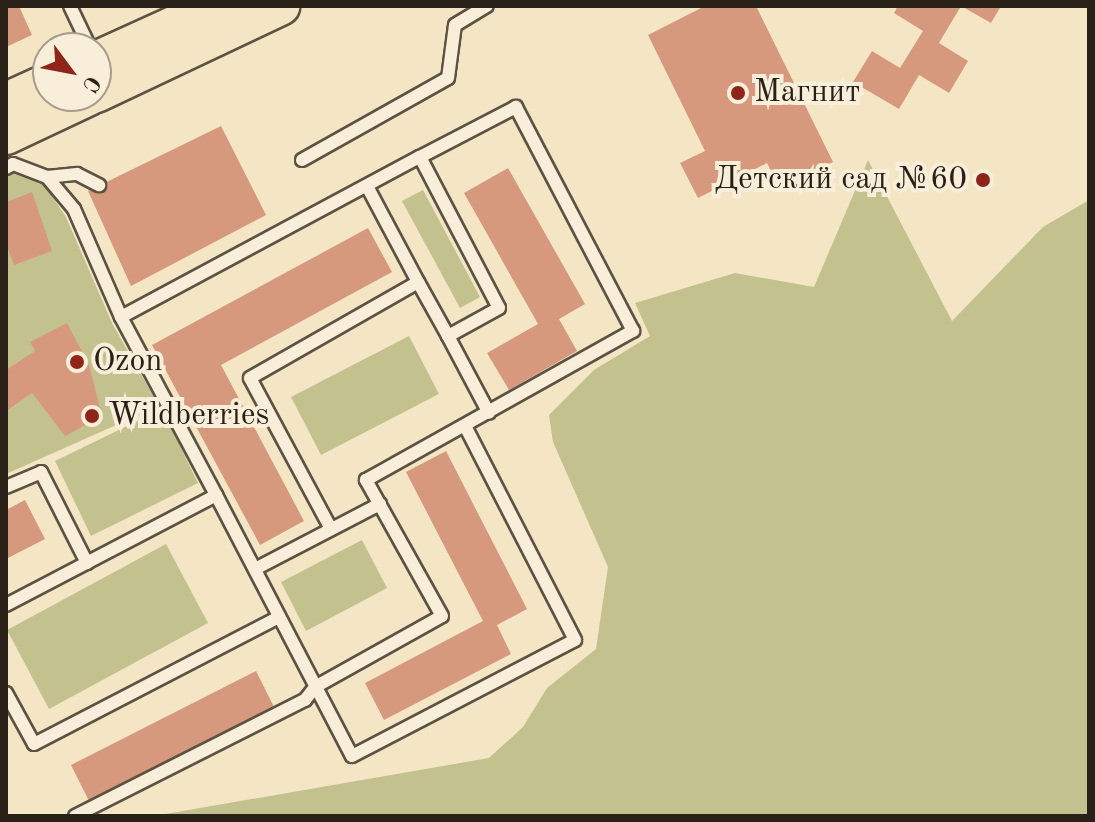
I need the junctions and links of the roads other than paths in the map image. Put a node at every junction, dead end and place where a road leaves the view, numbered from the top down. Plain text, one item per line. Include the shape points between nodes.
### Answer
1 (70, 6) edge
2 (217, 6) edge
3 (280, 6) edge
4 (487, 6) edge
5 (82, 32) edge
6 (112, 74) edge
7 (112, 78) edge
8 (32, 90) edge
9 (6, 102) edge
10 (47, 112) edge
11 (6, 135) edge
12 (420, 157) junction
13 (302, 160) dead end
14 (6, 168) edge
15 (47, 177) junction
16 (99, 185) dead end
17 (367, 186) junction
18 (418, 282) junction
19 (121, 317) junction
20 (448, 336) junction
21 (489, 413) junction
22 (465, 426) junction
23 (6, 487) edge
24 (216, 495) junction
25 (380, 504) junction
26 (331, 529) junction
27 (87, 563) junction
28 (255, 569) junction
29 (6, 605) edge
30 (279, 617) junction
31 (315, 687) junction
32 (6, 693) edge
33 (75, 816) edge

1 - 5 lane
2 - 6 highway
3 - 7 highway
4 - 13 lane via 455,25 448,78
8 - 9 highway
10 - 11 highway
12 - 17 lane
12 - 20 lane via 499,308
12 - 21 lane via 516,107 633,331
14 - 15 lane via 13,164
15 - 16 lane via 77,174
15 - 19 lane via 74,209
17 - 18 lane
17 - 19 lane
18 - 20 lane
18 - 26 lane via 250,378
19 - 24 lane
20 - 21 lane
21 - 22 lane
22 - 25 lane via 366,480
22 - 31 lane via 575,640 352,756
23 - 27 lane via 41,472
24 - 27 lane
24 - 28 lane
25 - 26 lane
25 - 31 lane via 442,616
26 - 28 lane
27 - 29 lane
28 - 30 lane
30 - 31 lane
30 - 32 lane via 34,744
31 - 33 lane via 305,700

